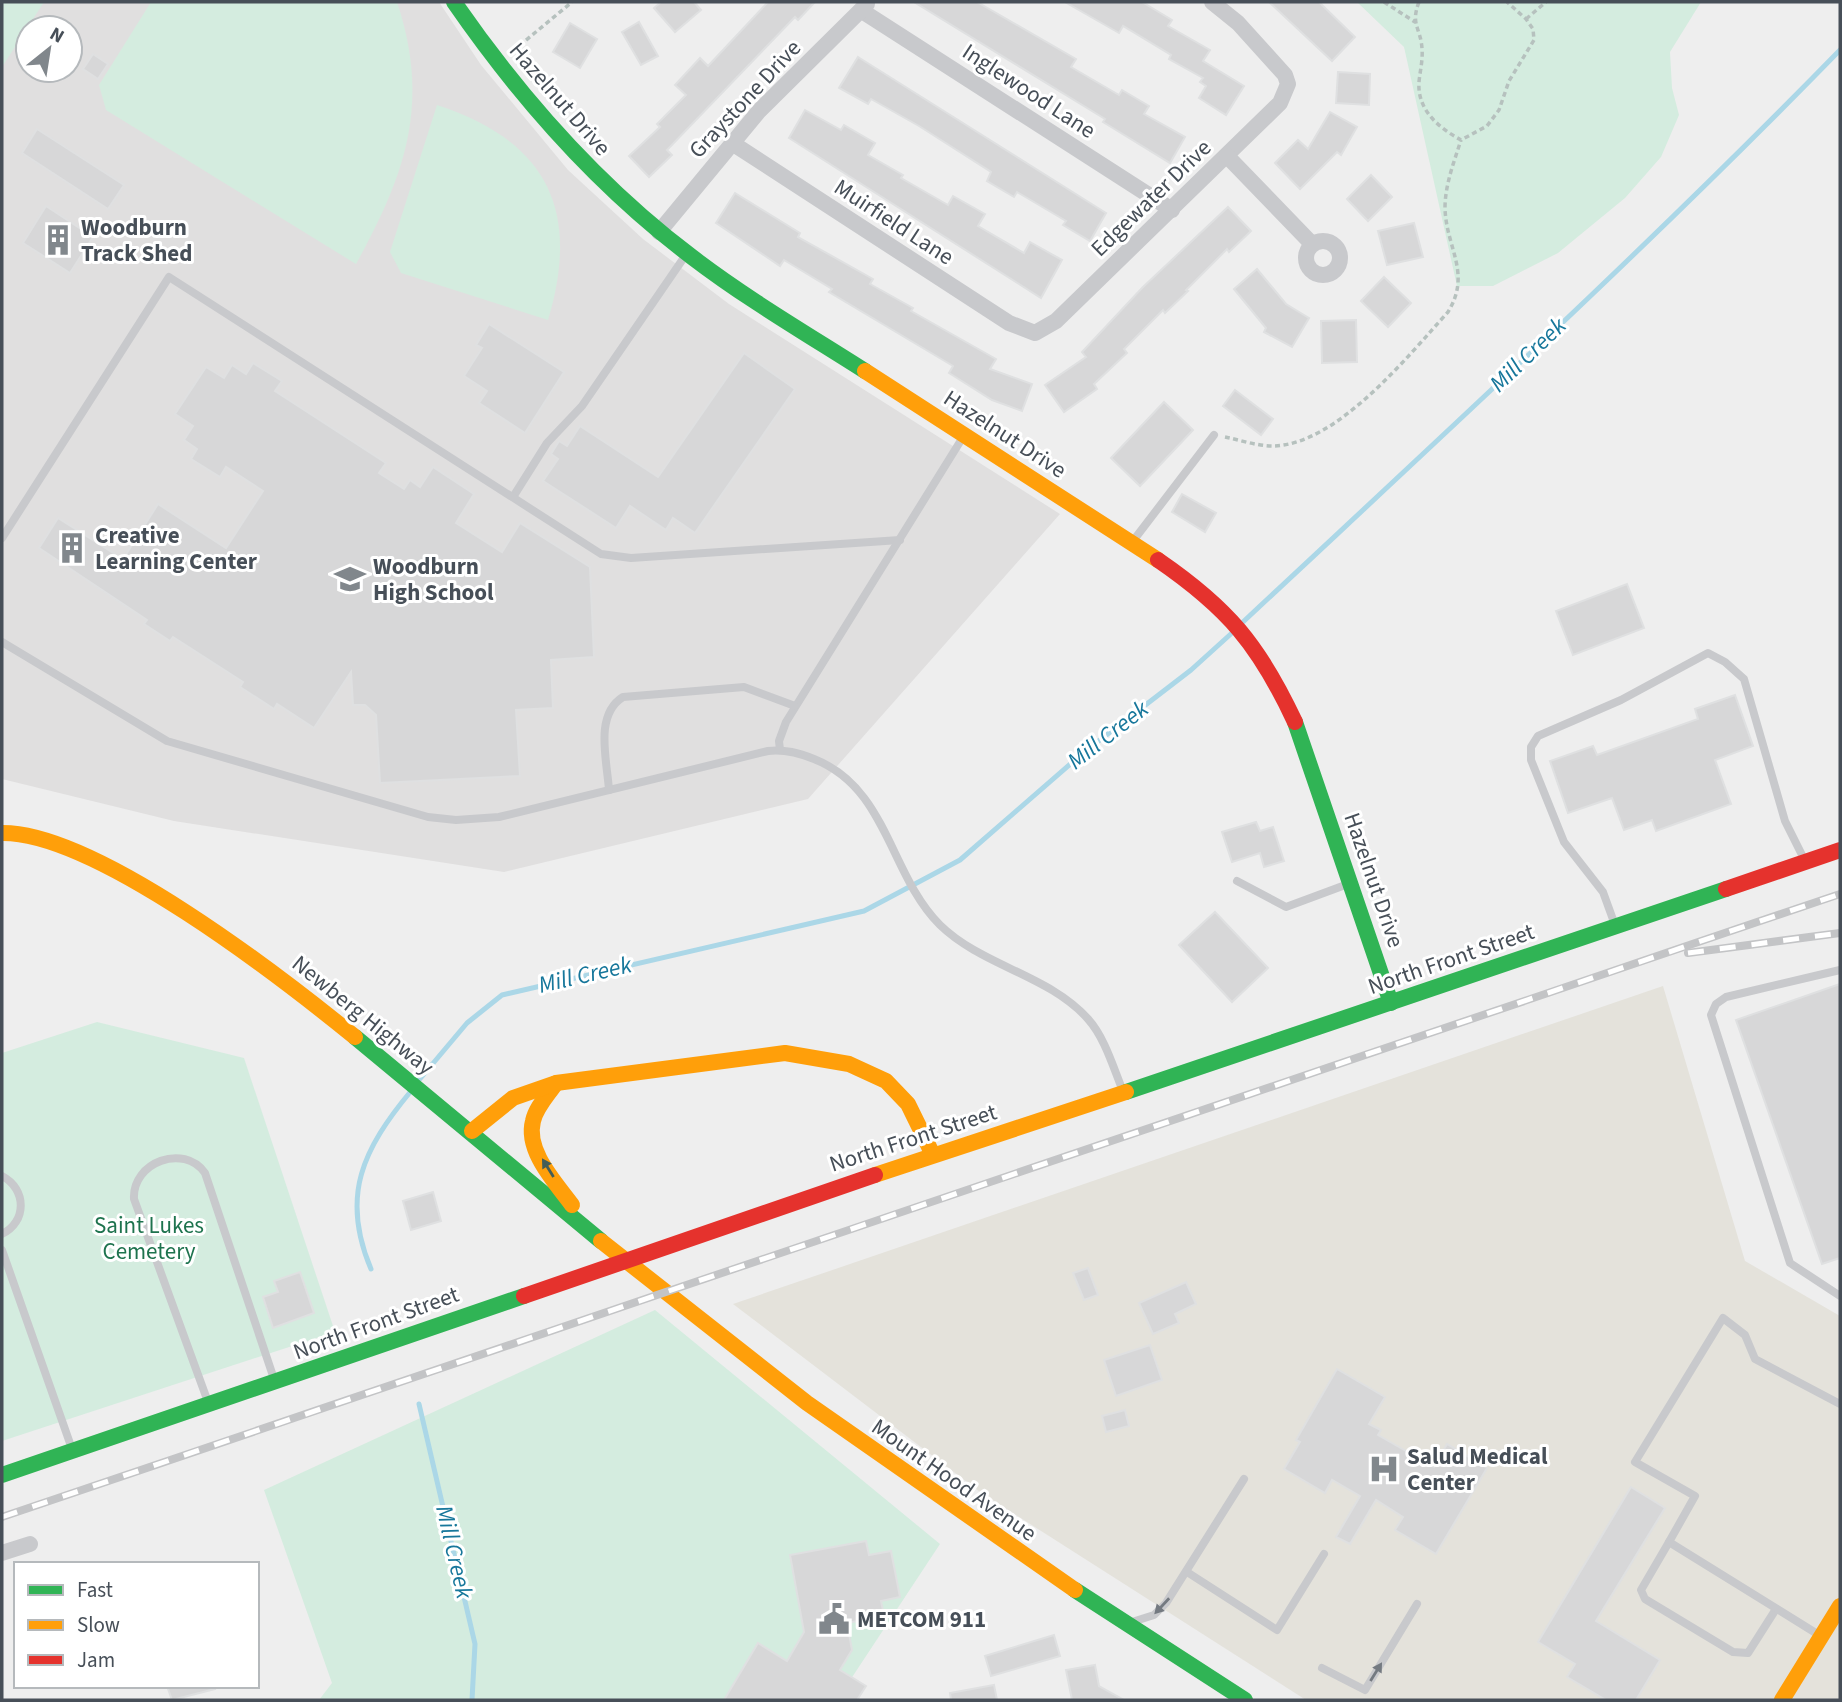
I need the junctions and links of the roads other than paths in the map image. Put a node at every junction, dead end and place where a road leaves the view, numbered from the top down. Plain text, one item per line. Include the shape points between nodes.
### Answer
1 (454, 2) edge
2 (1212, 2) edge
3 (865, 6) edge
4 (732, 143) junction
5 (1227, 156) junction
6 (1171, 210) junction
7 (659, 232) junction
8 (1312, 244) dead end
9 (686, 254) junction
10 (1035, 333) joint
11 (964, 434) junction
12 (1214, 435) road end
13 (513, 497) junction
14 (2, 538) edge
15 (900, 540) junction
16 (1133, 542) junction
17 (2, 642) edge
18 (795, 706) junction
19 (780, 750) junction
20 (609, 790) junction
21 (2, 814) edge
22 (20, 831) junction
23 (2, 833) edge
24 (1840, 850) edge
25 (1806, 862) junction
26 (1237, 881) dead end
27 (1351, 883) junction
28 (1616, 927) junction
29 (1840, 970) edge
30 (1391, 1003) junction
31 (556, 1083) junction
32 (1124, 1093) junction
33 (472, 1131) junction
34 (933, 1155) junction
35 (2, 1177) edge
36 (585, 1226) junction
37 (2, 1234) edge
38 (2, 1250) edge
39 (649, 1279) joint
40 (1840, 1296) edge
41 (275, 1383) junction
42 (1840, 1404) edge
43 (209, 1405) junction
44 (73, 1451) junction
45 (2, 1475) edge
46 (1244, 1479) dead end
47 (1669, 1542) junction
48 (30, 1544) dead end
49 (2, 1553) edge
50 (1324, 1554) dead end
51 (1187, 1572) junction
52 (1418, 1604) dead end
53 (1840, 1606) edge
54 (1776, 1609) junction
55 (1126, 1624) junction
56 (1822, 1637) junction
57 (1322, 1668) dead end
58 (1245, 1700) edge
59 (1782, 1700) edge

1 - 7 main road, Hazelnut Drive via 498,64 572,151
2 - 5 street, Edgewater Drive via 1277,65 1288,84 1280,103
3 - 4 street, Graystone Drive
3 - 6 street, Inglewood Lane
4 - 7 street, Graystone Drive
4 - 10 street, Muirfield Lane via 1009,323
5 - 6 street, Edgewater Drive
5 - 8 street
6 - 10 street, Edgewater Drive via 1056,321
7 - 9 main road, Hazelnut Drive
9 - 11 main road, Hazelnut Drive
9 - 13 lane via 582,406 547,443
11 - 15 lane
11 - 16 main road, Hazelnut Drive
12 - 16 lane
13 - 14 lane via 169,277
13 - 15 lane via 601,554 615,558
15 - 18 lane
16 - 27 main road, Hazelnut Drive via 1192,583 1227,613 1251,642 1288,703
17 - 20 lane via 167,741 428,817 477,820
18 - 19 lane via 782,731
18 - 20 lane via 744,687 623,697 606,717
19 - 20 lane
19 - 32 lane via 823,762 852,781 880,820 936,921 959,940 1079,1010 1099,1036
21 - 22 main road, Newberg Highway
22 - 23 main road, Newberg Highway
22 - 33 main road, Newberg Highway via 111,870 229,941 300,992
24 - 25 main road, North Front Street
25 - 28 main road, North Front Street
25 - 28 lane via 1785,821 1744,679 1708,653 1538,736 1531,747 1531,760 1564,842 1603,892
26 - 27 lane via 1286,907
27 - 30 main road, Hazelnut Drive
28 - 30 main road, North Front Street
29 - 40 lane via 1726,997 1711,1015 1790,1263
30 - 32 main road, North Front Street
31 - 33 main road via 513,1098
31 - 34 main road via 770,1053 818,1056 863,1069 894,1087 914,1114
36 -> 31 main road via 534,1140 534,1119
32 - 34 main road, North Front Street
33 - 36 main road, Newberg Highway
34 - 41 main road, North Front Street
35 - 37 lane via 18,1191 22,1205 19,1219
36 - 39 main road, Newberg Highway
38 - 44 lane
39 - 55 main road, Mount Hood Avenue via 883,1459
41 - 43 main road, North Front Street
41 - 43 lane via 205,1173 185,1158 151,1164 136,1179 134,1199
42 - 47 lane via 1755,1359 1745,1335 1723,1318 1635,1462 1695,1496
43 - 44 main road, North Front Street
44 - 45 main road, North Front Street
46 - 51 lane
47 - 54 lane
47 - 54 lane via 1641,1590 1645,1599 1733,1652 1748,1653
48 - 49 street
50 - 51 lane via 1277,1630
51 -> 55 lane via 1154,1615
57 -> 52 lane via 1365,1689
53 - 56 main road
54 - 56 lane
55 - 58 main road, Mount Hood Avenue
56 - 59 main road

